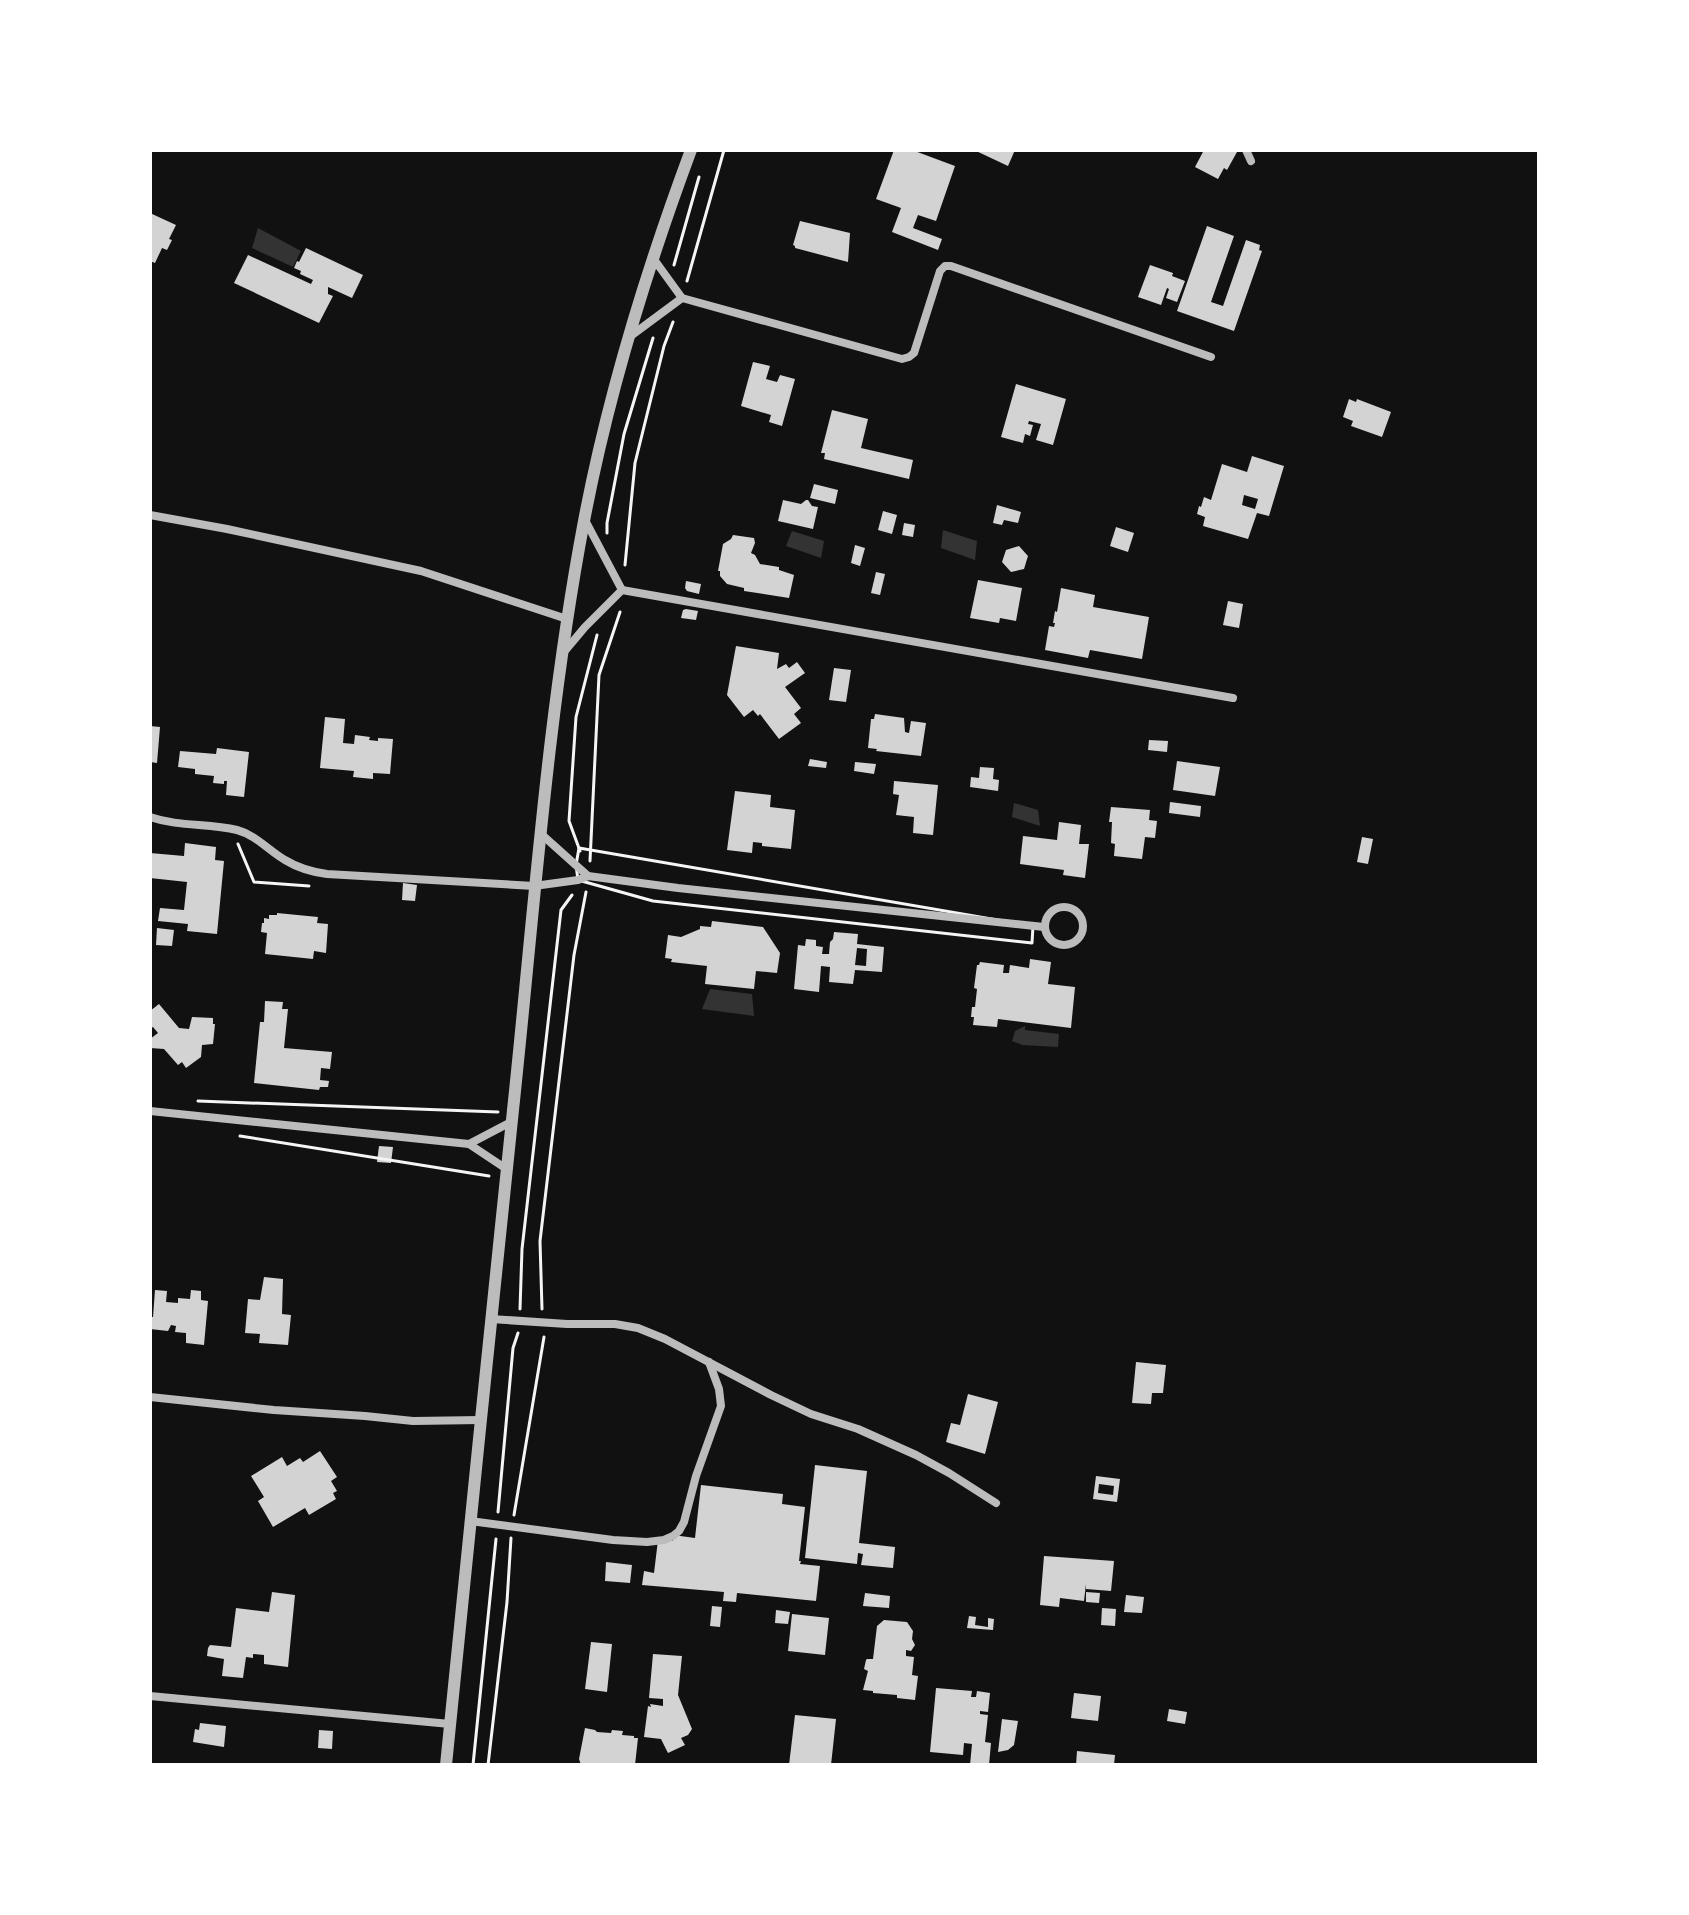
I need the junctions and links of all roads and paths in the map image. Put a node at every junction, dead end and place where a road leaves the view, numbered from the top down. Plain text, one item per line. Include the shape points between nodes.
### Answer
1 (691, 150) edge
2 (724, 150) edge
3 (1246, 150) edge
4 (1251, 161) dead end
5 (701, 170) dead end
6 (653, 258) junction
7 (670, 282) junction
8 (682, 298) junction
9 (660, 315) junction
10 (627, 339) junction
11 (1211, 357) dead end
12 (150, 515) edge
13 (584, 519) junction
14 (607, 561) junction
15 (622, 590) junction
16 (602, 611) junction
17 (567, 619) junction
18 (563, 653) junction
19 (1233, 698) dead end
20 (150, 817) edge
21 (539, 832) junction
22 (585, 879) junction
23 (534, 886) junction
24 (575, 891) dead end
25 (1044, 927) junction
26 (197, 1101) dead end
27 (150, 1111) edge
28 (512, 1117) junction
29 (227, 1133) dead end
30 (469, 1144) junction
31 (505, 1173) junction
32 (491, 1319) junction
33 (520, 1321) junction
34 (542, 1323) junction
35 (709, 1362) junction
36 (150, 1397) edge
37 (481, 1420) junction
38 (996, 1503) dead end
39 (470, 1521) junction
40 (497, 1524) junction
41 (512, 1526) junction
42 (150, 1696) edge
43 (450, 1724) junction
44 (446, 1765) edge
45 (473, 1765) edge
46 (488, 1765) edge

1 - 6 street
2 - 8 path
3 - 4 street
5 - 7 path
6 - 7 street
6 - 10 street
7 - 8 street
8 - 9 street
8 - 11 street via 902,359 917,346 940,271 951,266
8 - 15 path via 664,346 635,463
9 - 10 street
9 - 14 path via 624,434 607,523
10 - 13 street
12 - 17 street via 421,571
13 - 14 street
13 - 17 street
14 - 15 street
15 - 16 street
15 - 19 street
15 - 22 path via 621,611 599,675
16 - 18 street
16 - 22 path via 576,717 569,821
17 - 18 street
18 - 21 street
20 - 23 street via 236,830 299,868 327,874
21 - 22 street
21 - 23 street
22 - 23 street
22 - 25 street
22 - 34 path via 540,1241
23 - 28 street
24 - 33 path via 561,910 522,1249
25 - 25 street via 1048,915 1064,907 1080,916 1083,929 1078,940 1066,946 1053,943
26 - 28 path
27 - 30 street
28 - 30 street
28 - 31 street
29 - 31 path
30 - 31 street
31 - 32 street
32 - 33 street
32 - 37 street
33 - 34 street
33 - 40 path
34 - 35 street via 638,1328
34 - 41 path
35 - 38 street via 811,1414 916,1455
35 - 41 street via 721,1406 679,1531 647,1542
36 - 37 street via 413,1421
37 - 39 street
39 - 40 street
39 - 43 street
40 - 41 street
40 - 45 path
41 - 46 path
42 - 43 street
43 - 44 street

